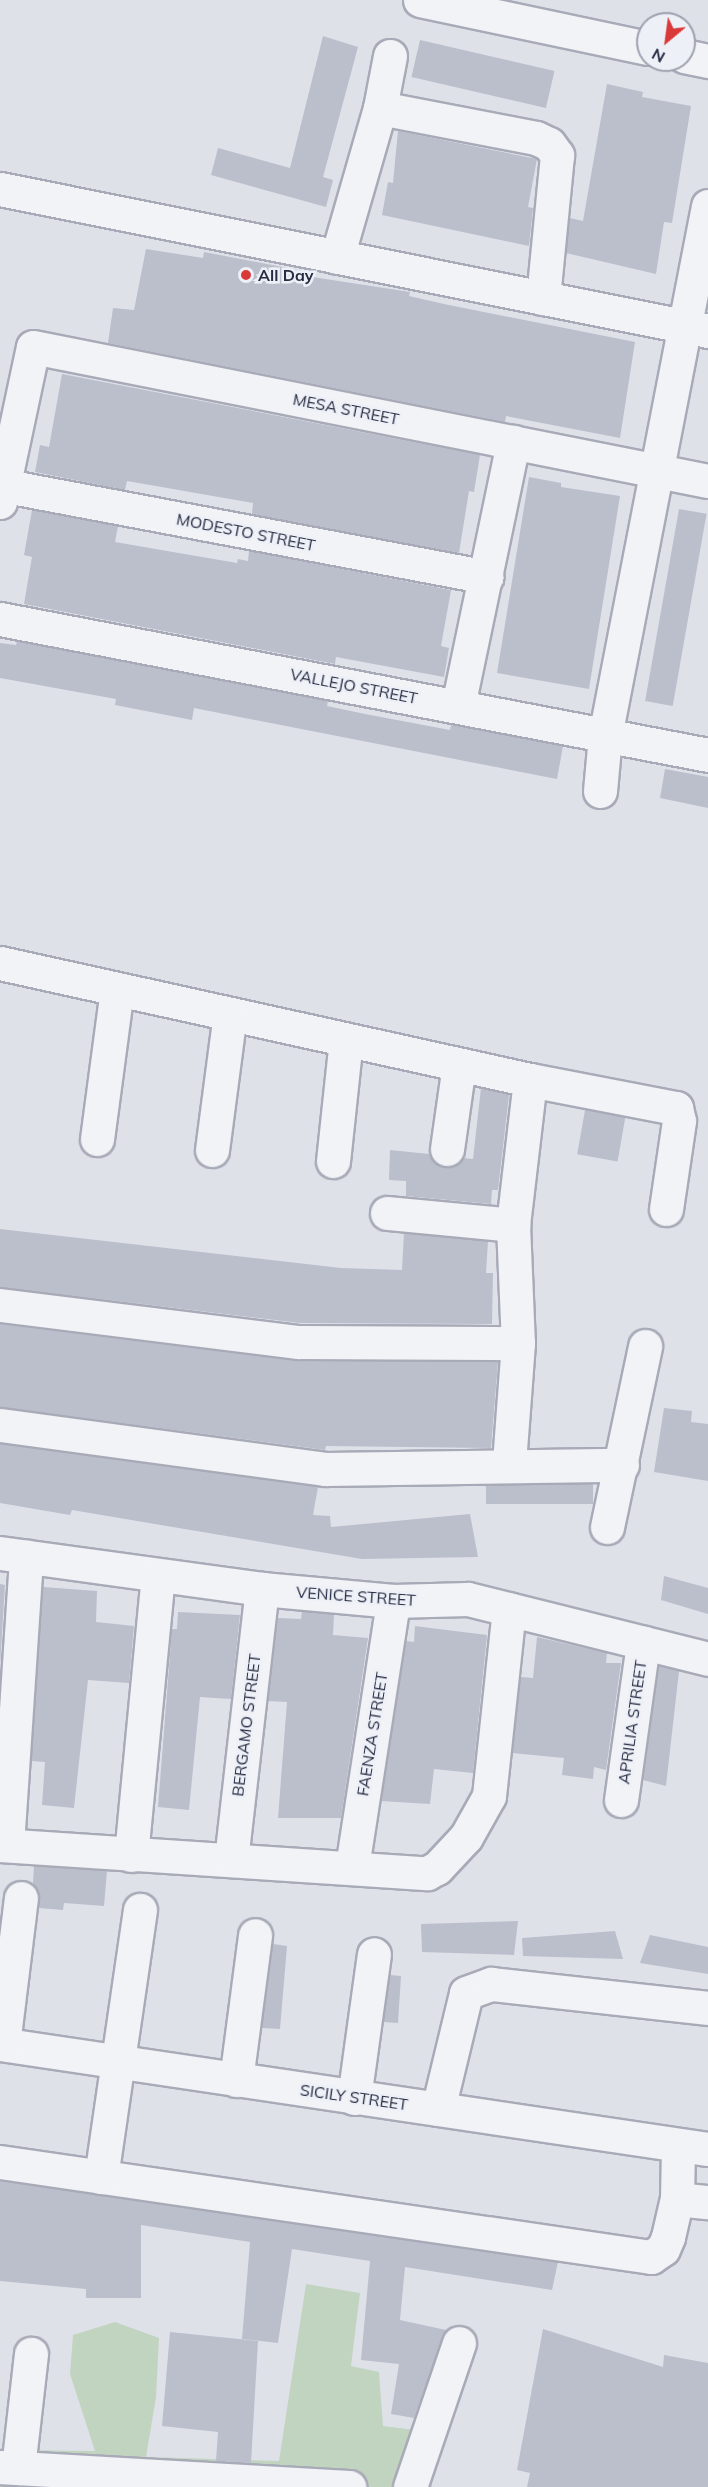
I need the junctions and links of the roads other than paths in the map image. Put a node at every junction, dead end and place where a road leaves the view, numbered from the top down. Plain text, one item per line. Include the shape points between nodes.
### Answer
1 (420, 0) edge
2 (636, 45) edge
3 (390, 56) dead end
4 (380, 108) junction
5 (0, 189) edge
6 (708, 206) edge
7 (337, 256) junction
8 (543, 298) junction
9 (697, 329) edge
10 (513, 442) junction
11 (659, 471) junction
12 (708, 481) edge
13 (3, 494) edge
14 (486, 578) junction
15 (0, 619) edge
16 (458, 706) junction
17 (605, 736) junction
18 (708, 754) edge
19 (600, 791) dead end
20 (0, 966) edge
21 (117, 989) junction
22 (230, 1014) junction
23 (346, 1040) junction
24 (459, 1065) junction
25 (530, 1080) junction
26 (97, 1139) dead end
27 (447, 1149) dead end
28 (212, 1150) dead end
29 (333, 1161) dead end
30 (666, 1209) dead end
31 (387, 1213) dead end
32 (513, 1225) junction
33 (0, 1305) edge
34 (518, 1343) junction
35 (645, 1346) dead end
36 (0, 1425) edge
37 (509, 1464) junction
38 (622, 1465) junction
39 (607, 1527) dead end
40 (13, 1555) edge
41 (158, 1577) junction
42 (262, 1589) junction
43 (393, 1601) junction
44 (509, 1609) junction
45 (643, 1643) junction
46 (708, 1659) edge
47 (621, 1800) dead end
48 (4, 1845) edge
49 (131, 1855) junction
50 (231, 1860) junction
51 (352, 1867) junction
52 (21, 1898) dead end
53 (140, 1910) dead end
54 (255, 1935) dead end
55 (374, 1954) dead end
56 (708, 2008) edge
57 (2, 2044) edge
58 (119, 2062) junction
59 (236, 2080) junction
60 (354, 2098) junction
61 (438, 2109) junction
62 (693, 2148) edge
63 (0, 2162) edge
64 (100, 2177) junction
65 (693, 2201) edge
66 (459, 2343) dead end
67 (31, 2355) dead end
68 (9, 2467) edge
69 (349, 2487) edge
70 (410, 2487) edge

1 - 2 street
3 - 4 street
4 - 7 street
4 - 8 street via 536,138 549,144 557,155
5 - 7 street
6 - 9 street
7 - 8 street
8 - 9 street
9 - 11 street
10 - 11 street, MESA STREET
10 - 13 street, MESA STREET via 33,347
10 - 14 street
11 - 12 street, MESA STREET
11 - 17 street
13 - 14 street, MODESTO STREET
14 - 16 street
15 - 16 street, VALLEJO STREET
16 - 17 street, VALLEJO STREET
17 - 18 street, VALLEJO STREET
17 - 19 street
20 - 21 street
21 - 22 street
21 - 26 street
22 - 23 street
22 - 28 street
23 - 24 street
23 - 29 street
24 - 25 street
24 - 27 street
25 - 30 street via 676,1107 680,1121
25 - 32 street
31 - 32 street
32 - 34 street
33 - 34 street via 299,1342
34 - 37 street
35 - 38 street
36 - 37 street via 325,1469
37 - 38 street
38 - 39 street
40 - 41 street, VENICE STREET
40 - 48 street
41 - 42 street, VENICE STREET
41 - 49 street
42 - 43 street, VENICE STREET
42 - 50 street, BERGAMO STREET
43 - 44 street, VENICE STREET via 468,1599
43 - 51 street, FAENZA STREET
44 - 45 street, VENICE STREET
44 - 51 street via 489,1796 483,1810 466,1837 427,1873
45 - 46 street, VENICE STREET
45 - 47 street, APRILIA STREET
48 - 49 street
49 - 50 street
50 - 51 street
52 - 57 street
53 - 58 street
54 - 59 street
55 - 60 street
56 - 61 street via 491,1984 466,1993
57 - 58 street, SICILY STREET
58 - 59 street, SICILY STREET
58 - 64 street
59 - 60 street, SICILY STREET
60 - 61 street, SICILY STREET
61 - 62 street, SICILY STREET
62 - 65 street
63 - 64 street
64 - 65 street via 651,2257 663,2249
66 - 70 street
67 - 68 street
68 - 69 street

